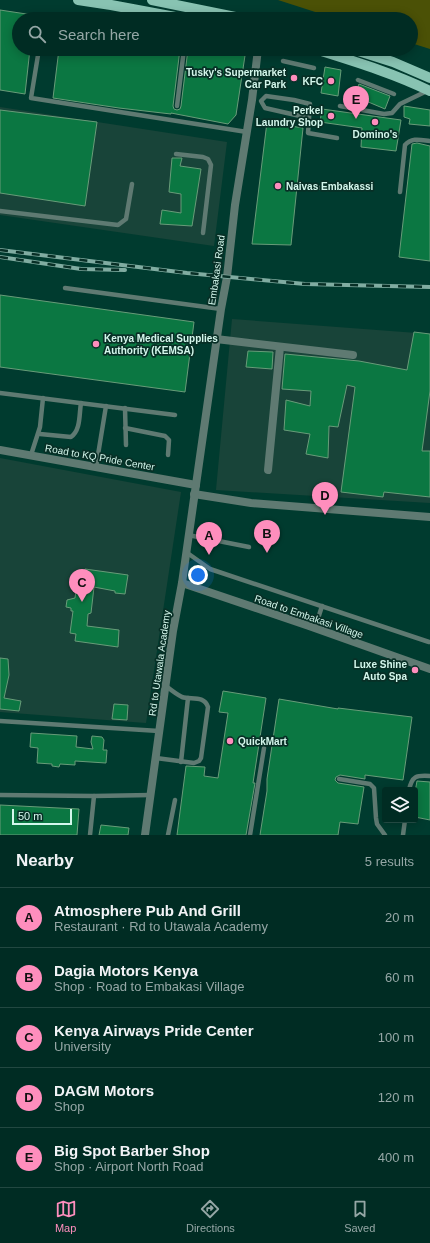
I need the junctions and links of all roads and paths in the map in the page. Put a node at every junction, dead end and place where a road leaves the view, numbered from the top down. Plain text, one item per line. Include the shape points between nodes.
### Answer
1 (78, 0) edge
2 (152, 0) edge
3 (148, 12) edge
4 (210, 12) edge
5 (38, 56) edge
6 (183, 56) edge
7 (258, 56) edge
8 (338, 56) edge
9 (374, 56) edge
10 (283, 62) dead end
11 (314, 68) dead end
12 (430, 78) edge
13 (358, 80) dead end
14 (429, 90) edge
15 (394, 94) dead end
16 (257, 101) junction
17 (177, 106) dead end
18 (340, 106) dead end
19 (309, 118) junction
20 (247, 132) junction
21 (337, 138) dead end
22 (430, 141) edge
23 (176, 154) dead end
24 (132, 184) dead end
25 (301, 185) dead end
26 (328, 189) dead end
27 (400, 192) dead end
28 (0, 211) edge
29 (203, 233) dead end
30 (65, 288) dead end
31 (221, 308) junction
32 (216, 339) junction
33 (280, 347) junction
34 (353, 355) dead end
35 (0, 393) edge
36 (43, 398) junction
37 (81, 403) junction
38 (106, 406) junction
39 (125, 408) junction
40 (175, 415) dead end
41 (125, 428) junction
42 (40, 434) dead end
43 (126, 445) dead end
44 (0, 450) edge
45 (31, 455) junction
46 (168, 455) dead end
47 (96, 467) junction
48 (268, 470) dead end
49 (196, 485) junction
50 (194, 494) junction
51 (430, 517) edge
52 (188, 535) junction
53 (249, 547) dead end
54 (186, 552) junction
55 (182, 583) junction
56 (322, 606) junction
57 (315, 628) junction
58 (429, 642) edge
59 (430, 669) edge
60 (166, 686) junction
61 (188, 698) junction
62 (0, 721) edge
63 (159, 731) junction
64 (264, 748) dead end
65 (156, 758) junction
66 (180, 762) junction
67 (430, 776) edge
68 (338, 779) dead end
69 (410, 787) edge
70 (0, 794) edge
71 (151, 795) junction
72 (94, 796) junction
73 (175, 800) dead end
74 (405, 823) edge
75 (90, 835) edge
76 (145, 835) edge
77 (168, 835) edge
78 (250, 835) edge
79 (385, 835) edge
80 (403, 835) edge

1 - 3 main road
2 - 4 main road
5 - 20 lane via 31,98
6 - 17 lane
7 - 16 street, Embakasi Road
8 - 14 main road
9 - 12 main road
10 - 11 lane
13 - 15 lane
14 - 18 lane via 400,104 392,113 384,114
16 - 19 lane via 265,108
16 - 19 lane via 266,96 310,104
16 - 20 street, Embakasi Road
19 - 21 lane via 308,133
20 - 31 street, Embakasi Road
22 - 27 lane via 414,139 405,145
23 - 29 lane via 203,157 212,165
24 - 28 lane via 126,219 118,225
25 - 26 lane
30 - 31 lane
31 - 32 street, Embakasi Road
32 - 33 street
32 - 49 street, Embakasi Road
33 - 34 street
33 - 48 street
35 - 36 lane
36 - 37 lane
36 - 45 lane via 40,427
37 - 38 lane
37 - 42 lane via 75,434 71,437
38 - 39 lane
38 - 47 lane
39 - 40 lane
39 - 41 lane
41 - 43 lane
41 - 46 lane via 165,436 169,440
44 - 45 street, Road to KQ Pride Center
45 - 47 street, Road to KQ Pride Center
47 - 49 street, Road to KQ Pride Center
49 - 50 street, Embakasi Road
50 - 51 street via 252,503
50 - 52 street, Rd to Utawala Academy
52 - 53 lane
52 - 54 street, Rd to Utawala Academy
54 - 55 street, Rd to Utawala Academy
54 - 56 lane via 210,569
55 - 57 street, Road to Embakasi Village
55 - 60 street, Rd to Utawala Academy
56 - 57 lane
56 - 58 lane
57 - 59 street, Road to Embakasi Village
60 - 61 lane
60 - 63 street, Rd to Utawala Academy
61 - 66 lane
61 - 66 lane via 201,699 208,707 202,758 194,763
62 - 63 lane
63 - 65 street, Rd to Utawala Academy
64 - 78 lane
65 - 66 lane
65 - 71 street, Rd to Utawala Academy
67 - 69 lane via 415,777
68 - 79 lane via 370,784 374,788 377,824
70 - 72 lane
71 - 72 lane
71 - 76 street, Rd to Utawala Academy
72 - 75 lane
73 - 77 lane
74 - 80 lane

